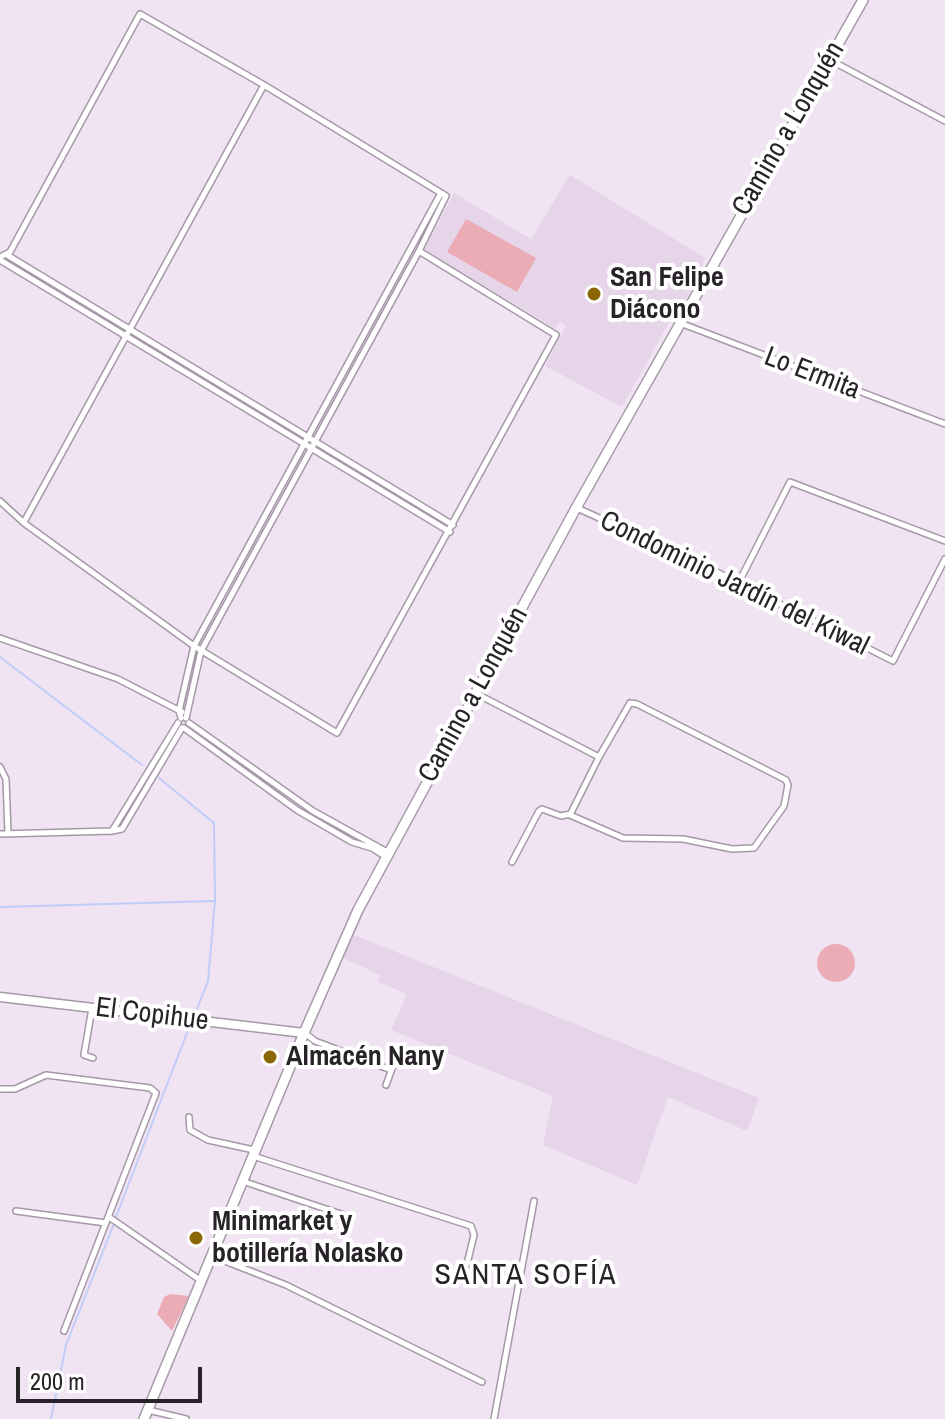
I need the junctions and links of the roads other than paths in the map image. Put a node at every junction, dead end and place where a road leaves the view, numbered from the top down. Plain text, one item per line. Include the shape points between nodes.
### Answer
1 (863, 0) edge
2 (829, 59) junction
3 (264, 85) junction
4 (945, 121) edge
5 (443, 194) junction
6 (419, 251) junction
7 (2, 258) edge
8 (679, 323) junction
9 (131, 331) junction
10 (127, 337) junction
11 (945, 424) edge
12 (307, 438) junction
13 (314, 443) junction
14 (303, 445) junction
15 (310, 449) junction
16 (0, 501) edge
17 (576, 508) junction
18 (24, 523) junction
19 (453, 525) junction
20 (450, 532) junction
21 (945, 541) edge
22 (945, 559) edge
23 (739, 582) junction
24 (0, 638) edge
25 (194, 646) junction
26 (201, 651) junction
27 (475, 693) junction
28 (183, 720) junction
29 (599, 757) junction
30 (0, 767) edge
31 (570, 814) junction
32 (8, 833) junction
33 (0, 834) edge
34 (388, 855) junction
35 (512, 862) dead end
36 (0, 997) edge
37 (92, 1008) junction
38 (304, 1033) junction
39 (397, 1055) dead end
40 (93, 1058) dead end
41 (391, 1070) junction
42 (386, 1085) dead end
43 (0, 1089) edge
44 (189, 1117) dead end
45 (253, 1153) junction
46 (242, 1181) junction
47 (534, 1201) dead end
48 (16, 1211) dead end
49 (350, 1217) dead end
50 (107, 1220) junction
51 (212, 1255) junction
52 (467, 1264) dead end
53 (201, 1280) junction
54 (64, 1331) dead end
55 (482, 1382) dead end
56 (145, 1415) edge
57 (186, 1419) edge
58 (494, 1419) edge

1 - 2 main road, Camino a Lonquén
2 - 4 street
2 - 8 main road, Camino a Lonquén
3 - 5 street
3 - 7 street via 140,14
3 - 9 street
5 - 6 street
5 - 12 street
6 - 13 street
6 - 19 street via 556,335
7 - 9 street
7 - 10 street
8 - 11 street, Lo Ermita
8 - 17 main road, Camino a Lonquén
9 - 10 street
9 - 12 street
10 - 14 street
10 - 18 street
12 - 13 street
12 - 14 street
13 - 15 street
13 - 19 street
14 - 15 street
14 - 25 street
15 - 20 street
15 - 26 street
16 - 18 street
17 - 23 street, Condominio Jardín del Kiwal
17 - 27 main road, Camino a Lonquén
18 - 25 street
19 - 20 street
20 - 26 street via 337,733
21 - 23 street via 790,482
22 - 23 street, Condominio Jardín del Kiwal via 893,661
24 - 28 street via 118,679
25 - 26 street
25 - 28 street
26 - 28 street
27 - 29 street
27 - 34 main road, Camino a Lonquén
28 - 32 street via 118,831
28 - 34 street via 305,806
29 - 31 street
29 - 31 street via 634,703 784,778 786,801 748,850 687,839 623,838
30 - 32 street via 6,775
31 - 35 street via 539,811
32 - 33 street
34 - 38 main road, Camino a Lonquén
36 - 37 main road, El Copihue
37 - 38 main road, El Copihue
37 - 40 street via 84,1056
38 - 41 street
38 - 45 main road, Camino a Lonquén
39 - 41 street
41 - 42 street
43 - 50 street via 15,1089 46,1075 154,1090 156,1097
44 - 45 street via 190,1130
45 - 46 main road, Camino a Lonquén
45 - 52 street via 471,1226
46 - 49 street
46 - 51 main road, Camino a Lonquén
47 - 58 street
48 - 50 street
50 - 53 street
50 - 54 street
51 - 53 main road, Camino a Lonquén
51 - 55 street via 286,1285
53 - 56 main road, Camino a Lonquén
56 - 57 street

